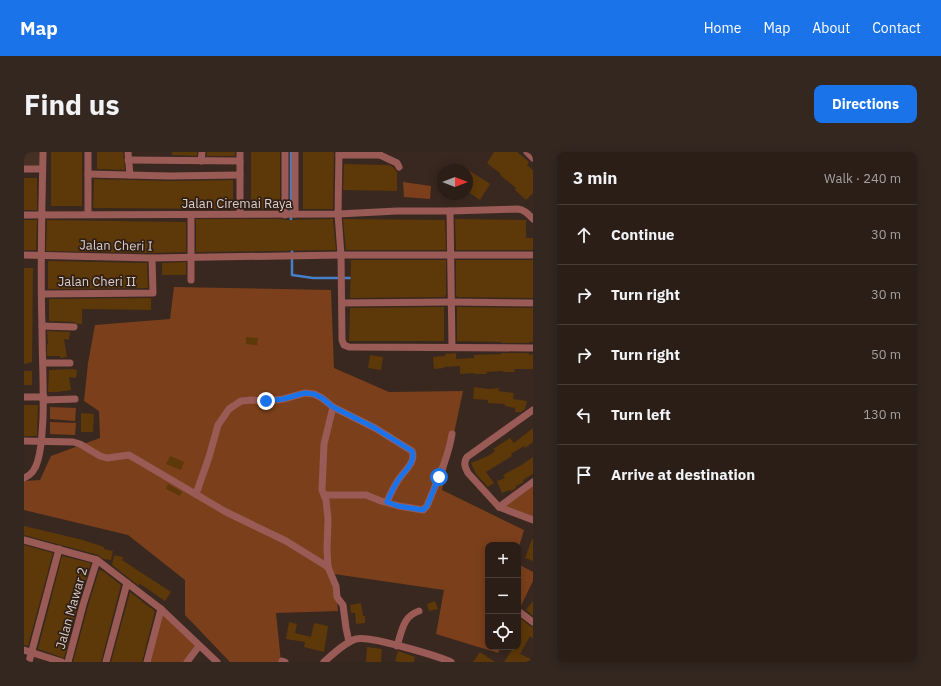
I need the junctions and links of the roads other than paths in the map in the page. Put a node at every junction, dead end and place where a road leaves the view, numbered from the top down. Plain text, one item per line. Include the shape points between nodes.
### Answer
1 (42, 152) edge
2 (88, 152) edge
3 (165, 152) edge
4 (240, 152) edge
5 (285, 152) edge
6 (295, 152) edge
7 (527, 152) edge
8 (339, 153) edge
9 (379, 153) edge
10 (128, 156) edge
11 (202, 156) edge
12 (533, 158) edge
13 (165, 160) junction
14 (240, 161) junction
15 (399, 167) dead end
16 (24, 169) edge
17 (42, 169) junction
18 (88, 174) junction
19 (130, 175) junction
20 (240, 175) junction
21 (450, 211) junction
22 (88, 214) junction
23 (240, 214) junction
24 (290, 214) junction
25 (338, 214) junction
26 (24, 215) edge
27 (42, 215) junction
28 (190, 215) junction
29 (533, 219) edge
30 (341, 254) junction
31 (24, 255) edge
32 (451, 255) junction
33 (42, 256) junction
34 (533, 256) edge
35 (190, 257) junction
36 (152, 258) junction
37 (191, 280) dead end
38 (42, 294) junction
39 (452, 302) junction
40 (342, 303) junction
41 (533, 303) edge
42 (42, 326) junction
43 (74, 327) dead end
44 (452, 347) junction
45 (533, 348) edge
46 (43, 363) junction
47 (70, 363) dead end
48 (24, 397) edge
49 (44, 398) junction
50 (75, 399) dead end
51 (333, 407) junction
52 (533, 410) edge
53 (452, 434) dead end
54 (24, 441) edge
55 (42, 441) junction
56 (24, 478) edge
57 (533, 482) edge
58 (196, 494) junction
59 (324, 495) junction
60 (387, 502) junction
61 (499, 508) junction
62 (533, 520) edge
63 (24, 541) edge
64 (59, 549) junction
65 (97, 560) junction
66 (328, 567) junction
67 (127, 583) junction
68 (161, 609) junction
69 (419, 611) dead end
70 (521, 613) dead end
71 (533, 622) edge
72 (349, 642) junction
73 (199, 646) junction
74 (397, 646) junction
75 (24, 650) edge
76 (32, 652) junction
77 (29, 662) edge
78 (62, 662) edge
79 (68, 662) edge
80 (106, 662) edge
81 (147, 662) edge
82 (187, 662) edge
83 (217, 662) edge
84 (324, 662) edge
85 (451, 662) edge

1 - 17 street
2 - 18 street
3 - 13 street
4 - 14 street
5 - 24 street
6 - 24 street
7 - 12 street
8 - 9 street
8 - 25 street
9 - 15 street via 397,163
10 - 13 street
10 - 19 street
11 - 13 street
11 - 14 street
14 - 20 street
16 - 17 street
17 - 27 street
18 - 19 street
18 - 22 street
19 - 20 street
20 - 23 street
21 - 25 street, Jalan Ciremai Raya
21 - 29 street, Jalan Ciremai Raya via 518,209
21 - 32 street
22 - 27 street, Jalan Ciremai Raya
22 - 28 street, Jalan Ciremai Raya
23 - 24 street, Jalan Ciremai Raya
23 - 28 street, Jalan Ciremai Raya
24 - 25 street, Jalan Ciremai Raya
25 - 30 street
26 - 27 street, Jalan Ciremai Raya
27 - 33 street
28 - 35 street
30 - 32 street, Jalan Cheri I
30 - 35 street, Jalan Cheri I
30 - 40 street
31 - 33 street, Jalan Cheri I
32 - 34 street, Jalan Cheri I
32 - 39 street
33 - 36 street, Jalan Cheri I
33 - 38 street
35 - 36 street, Jalan Cheri I
35 - 37 street
36 - 38 street, Jalan Cheri II via 153,293
38 - 42 street
39 - 40 street
39 - 41 street
39 - 44 street
40 - 44 street via 342,340 346,346
42 - 43 street
42 - 46 street
44 - 45 street
46 - 47 street
46 - 49 street
48 - 49 street
49 - 50 street
49 - 55 street
51 - 58 street via 322,398 305,393 283,399 241,401 229,409 218,426
51 - 59 street via 324,444
51 - 60 street via 375,428 412,451 413,459
52 - 61 street via 465,461 468,473
53 - 60 street via 447,457 425,509
54 - 55 street
55 - 56 street via 33,472
55 - 58 street via 73,442 107,458 129,455
57 - 61 street
58 - 66 street via 286,541
59 - 60 street via 366,495
59 - 66 street via 328,519
61 - 62 street
63 - 64 street
64 - 65 street
64 - 76 street
65 - 67 street
65 - 79 street, Jalan Mawar 2
66 - 72 street via 336,586 337,597 343,605
67 - 68 street
67 - 80 street
68 - 73 street
68 - 81 street
69 - 74 street via 406,620
70 - 71 street
72 - 74 street via 361,638
72 - 84 street
73 - 82 street
73 - 83 street
74 - 85 street
75 - 76 street
76 - 77 street
76 - 78 street

